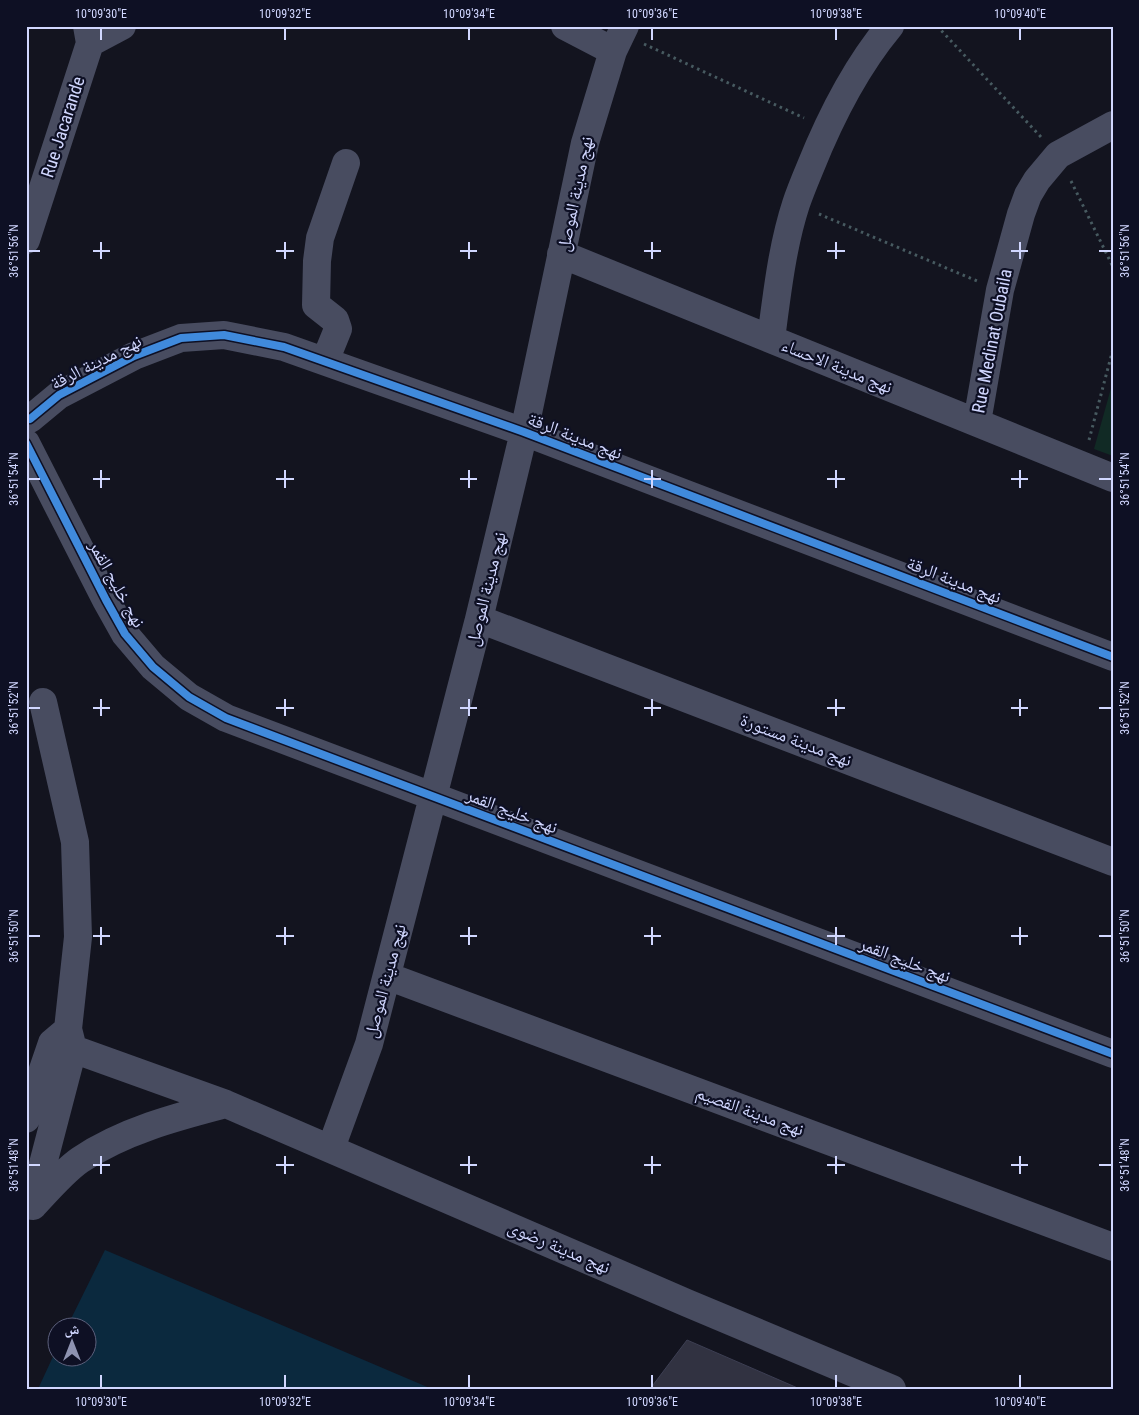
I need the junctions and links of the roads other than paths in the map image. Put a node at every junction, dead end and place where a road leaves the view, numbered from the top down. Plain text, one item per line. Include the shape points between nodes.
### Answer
1 (122, 26) edge
2 (565, 26) edge
3 (890, 26) edge
4 (88, 34) edge
5 (619, 37) edge
6 (1113, 125) edge
7 (346, 163) dead end
8 (26, 240) edge
9 (561, 254) junction
10 (771, 339) junction
11 (325, 361) junction
12 (976, 422) junction
13 (27, 430) edge
14 (524, 432) junction
15 (1113, 478) edge
16 (479, 619) junction
17 (1113, 657) edge
18 (43, 702) dead end
19 (432, 798) junction
20 (1113, 862) edge
21 (386, 976) junction
22 (64, 1040) junction
23 (1113, 1054) edge
24 (226, 1104) junction
25 (26, 1119) edge
26 (331, 1148) junction
27 (29, 1216) edge
28 (1113, 1247) edge
29 (892, 1389) edge

1 - 4 street
2 - 5 street
3 - 10 street via 848,87 826,129 796,204
4 - 8 street, Rue Jacarande
5 - 9 street, نهج مدينة الموصل via 585,143
6 - 12 street, Rue Medinat Oubaila via 1058,155 1028,195 1000,290
7 - 11 street via 320,238 317,261 316,305 335,320 338,328
9 - 10 street, نهج مدينة الاحساء
9 - 14 street, نهج مدينة الموصل
10 - 12 street, نهج مدينة الاحساء
11 - 13 street, نهج مدينة الرقة via 284,347 224,335 181,338 134,356 59,395
11 - 14 street, نهج مدينة الرقة
12 - 15 street, نهج مدينة الاحساء
13 - 19 street, نهج خليج القمر via 106,600 125,634 153,667 188,697 226,718
14 - 16 street, نهج مدينة الموصل
14 - 17 street, نهج مدينة الرقة
16 - 19 street, نهج مدينة الموصل
16 - 20 street, نهج مدينة مستورة
18 - 22 street via 76,842 78,937
19 - 21 street, نهج مدينة الموصل
19 - 23 street, نهج خليج القمر
21 - 26 street, نهج مدينة الموصل via 369,1044
21 - 28 street, نهج مدينة القصيم
22 - 24 street, نهج مدينة رضوى
22 - 25 street
22 - 27 street
24 - 26 street, نهج مدينة رضوى
24 - 27 street via 169,1119 116,1139 78,1161
26 - 29 street, نهج مدينة رضوى

